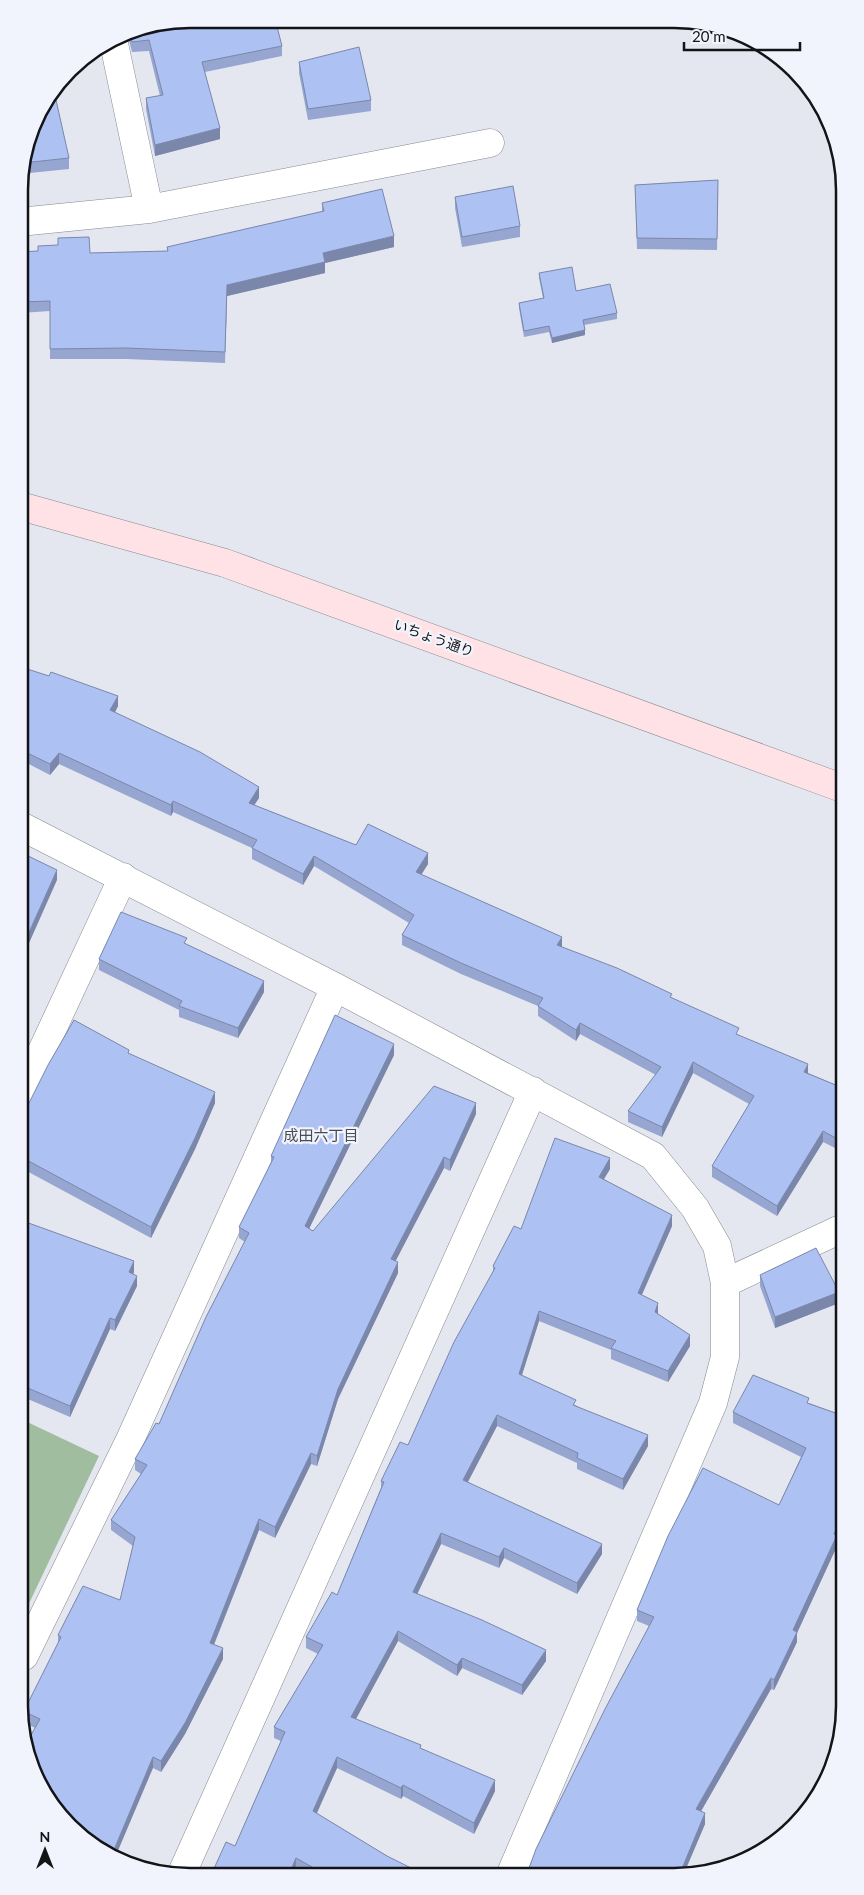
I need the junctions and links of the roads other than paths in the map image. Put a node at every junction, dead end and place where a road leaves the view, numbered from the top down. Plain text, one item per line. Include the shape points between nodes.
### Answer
1 (114, 46) edge
2 (490, 143) dead end
3 (149, 208) junction
4 (28, 221) edge
5 (28, 508) edge
6 (836, 786) edge
7 (28, 830) edge
8 (123, 877) junction
9 (335, 987) junction
10 (28, 1081) edge
11 (533, 1091) junction
12 (836, 1231) edge
13 (725, 1283) junction
14 (28, 1648) edge
15 (184, 1868) edge
16 (513, 1868) edge

1 - 3 street
2 - 3 street
3 - 4 street
5 - 6 street, いちょう通り via 225,563
7 - 8 street
8 - 9 street
8 - 10 street
9 - 11 street
9 - 14 street via 129,1442
11 - 13 street via 653,1156 695,1208 717,1246
11 - 15 street
12 - 13 street
13 - 16 street via 726,1357 713,1403

